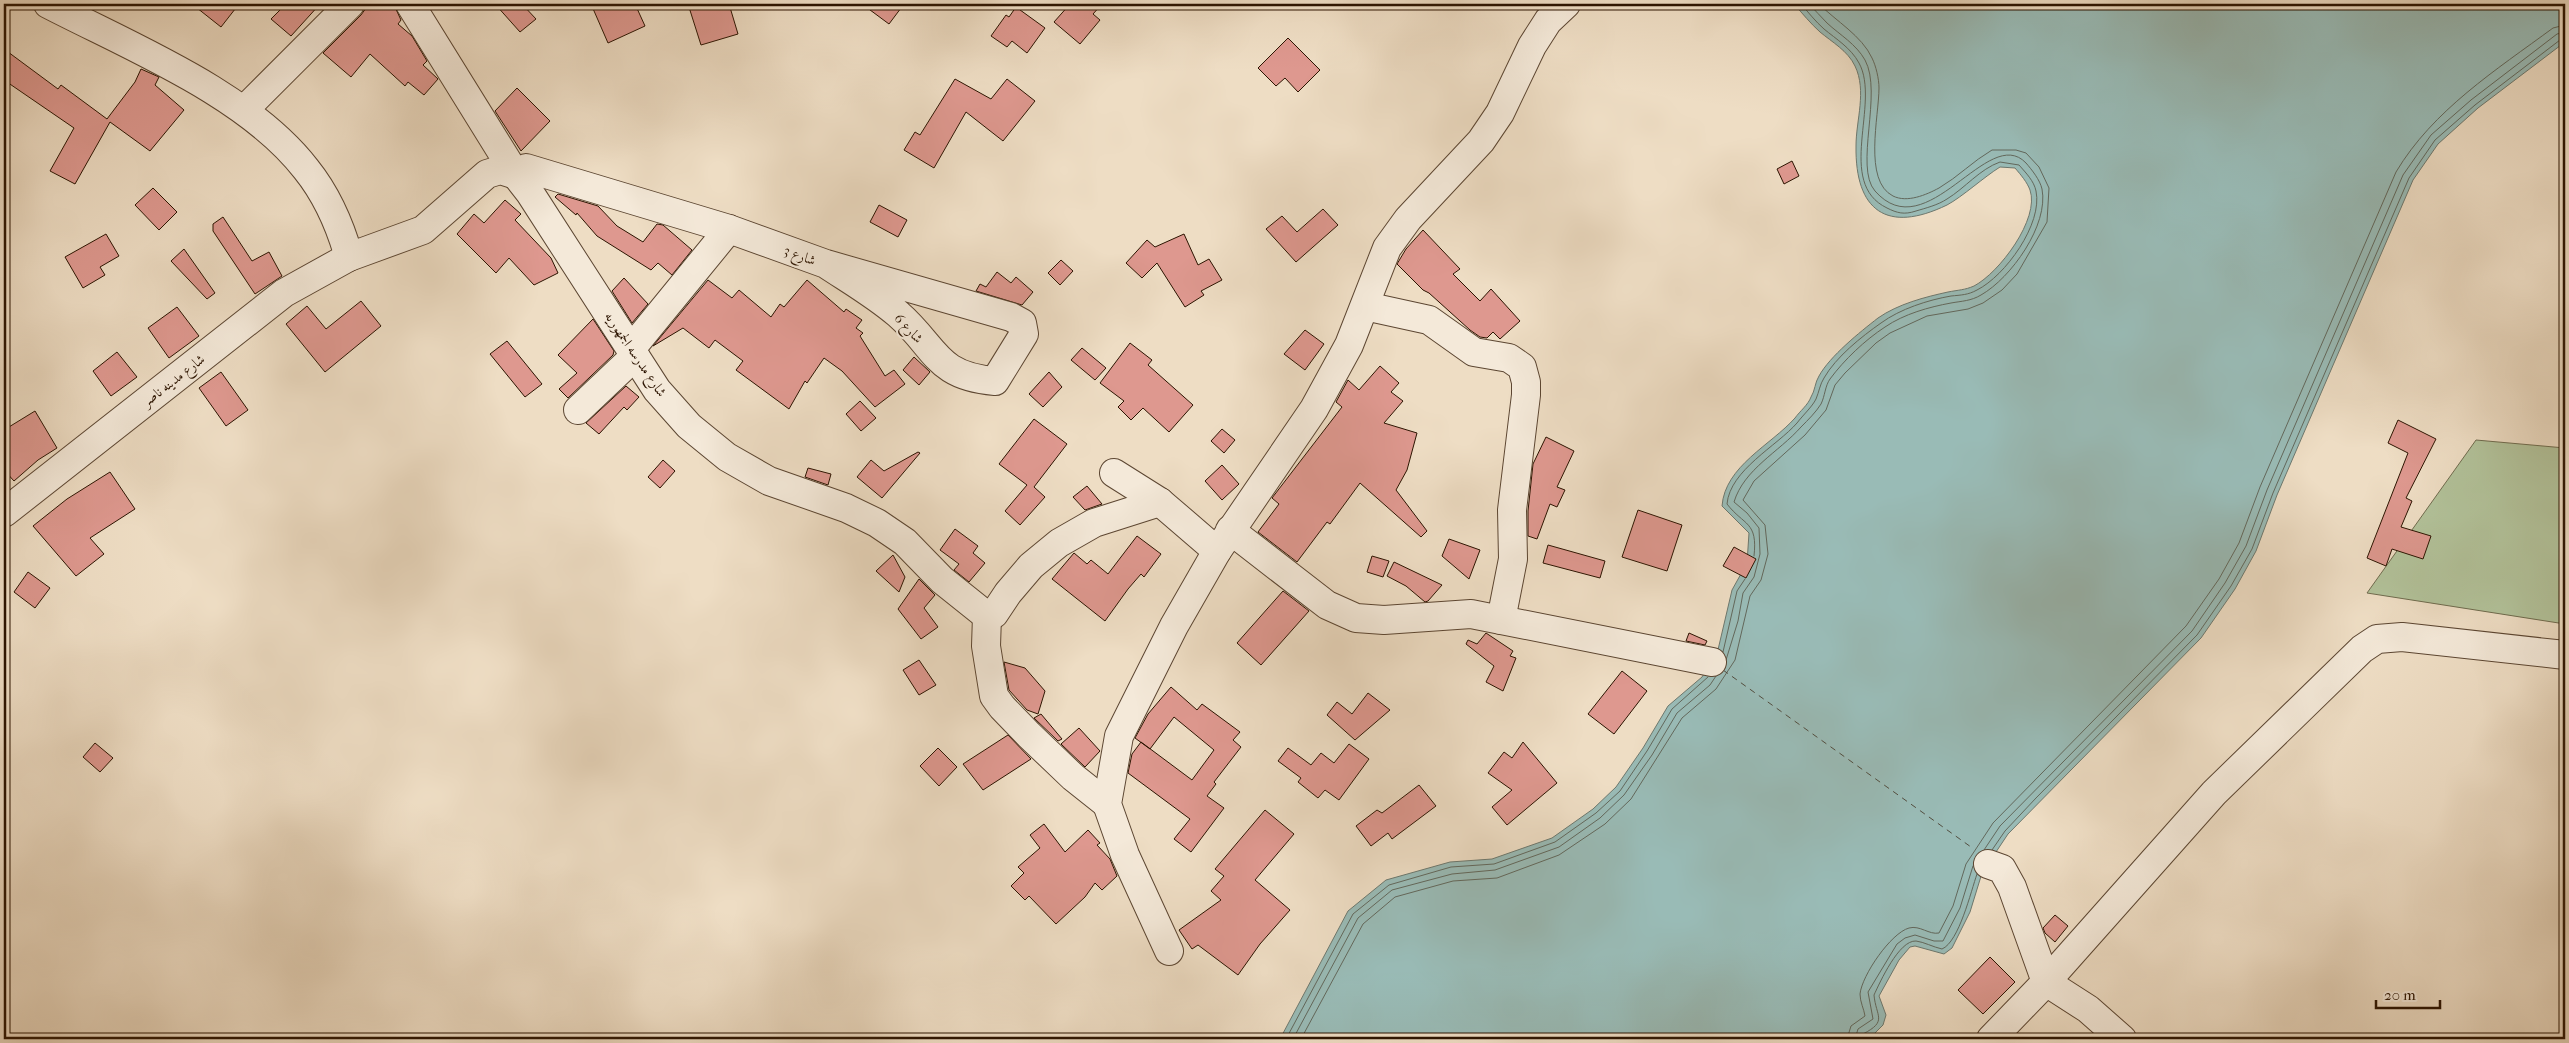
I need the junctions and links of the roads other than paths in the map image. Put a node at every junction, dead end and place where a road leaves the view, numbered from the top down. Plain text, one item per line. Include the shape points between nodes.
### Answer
1 (48, 4) edge
2 (350, 4) edge
3 (410, 4) edge
4 (1566, 4) edge
5 (244, 110) junction
6 (516, 175) junction
7 (729, 229) junction
8 (349, 257) junction
9 (826, 264) junction
10 (1365, 306) junction
11 (633, 352) junction
12 (995, 381) joint
13 (578, 410) dead end
14 (1114, 473) dead end
15 (1160, 502) junction
16 (4, 513) edge
17 (1223, 540) junction
18 (987, 616) junction
19 (1501, 620) junction
20 (2565, 655) edge
21 (1712, 662) dead end
22 (1107, 804) junction
23 (1988, 864) dead end
24 (1169, 951) dead end
25 (2046, 982) junction
26 (1991, 1039) edge
27 (2122, 1039) edge

1 - 5 street via 207,86
2 - 5 street
3 - 6 street, شارع مدرسه الجمهوريه
4 - 10 street via 1548,21 1532,46 1500,113 1481,141 1408,219 1387,248
5 - 8 street via 282,142 306,168 333,214
6 - 7 street, شارع 3 via 526,168
6 - 8 street, شارع مدينه ناصر via 500,170 487,174 423,230
6 - 11 street, شارع مدرسه الجمهوريه
7 - 9 street, شارع 3
7 - 11 street
8 - 16 street, شارع مدينه ناصر via 284,293
9 - 12 street, شارع 6 via 899,315 940,362 956,373
9 - 12 street, شارع 3 via 1018,320 1024,334
10 - 17 street via 1349,345 1314,409
10 - 19 street via 1429,320 1474,352 1509,358 1522,367 1526,395 1512,510 1513,559
11 - 13 street
11 - 18 street, شارع مدرسه الجمهوريه via 657,390 689,426 727,457 769,481 846,508 877,523 905,542 942,580
14 - 15 street
15 - 17 street
15 - 18 street via 1094,523 1059,543 1031,566 994,614
17 - 19 street via 1349,616 1384,620 1471,614
17 - 22 street via 1174,626 1119,736
18 - 22 street via 986,646 994,696 1029,735
19 - 21 street
20 - 25 street via 2402,636 2377,639 2362,648 2214,793
22 - 24 street via 1125,855
23 - 25 street via 2002,869 2012,887
25 - 26 street
25 - 27 street via 2088,1009

